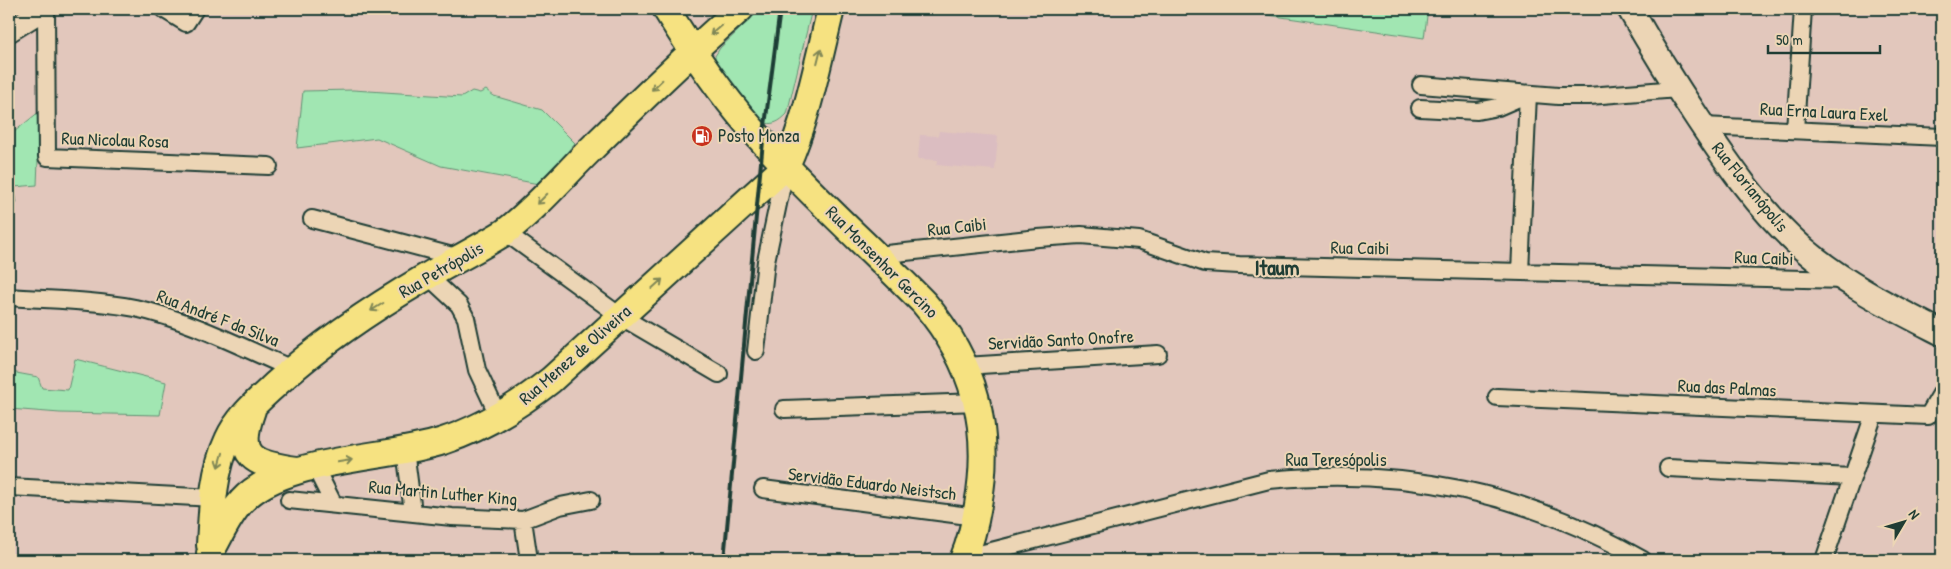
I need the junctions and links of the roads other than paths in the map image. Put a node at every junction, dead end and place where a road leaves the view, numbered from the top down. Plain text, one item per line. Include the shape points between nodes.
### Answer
1 (45, 9) edge
2 (163, 9) edge
3 (195, 9) edge
4 (666, 9) edge
5 (740, 9) edge
6 (831, 9) edge
7 (1630, 9) edge
8 (1803, 9) edge
9 (9, 31) edge
10 (692, 51) junction
11 (1421, 86) dead end
12 (1678, 88) junction
13 (1528, 94) junction
14 (807, 103) junction
15 (1420, 108) dead end
16 (1703, 126) junction
17 (1795, 130) junction
18 (1942, 138) edge
19 (269, 166) dead end
20 (786, 166) junction
21 (817, 196) junction
22 (312, 219) dead end
23 (505, 232) junction
24 (878, 255) junction
25 (460, 258) junction
26 (1520, 272) junction
27 (428, 276) junction
28 (1846, 280) junction
29 (9, 297) edge
30 (620, 316) junction
31 (1942, 334) edge
32 (756, 351) dead end
33 (1158, 354) dead end
34 (966, 366) junction
35 (292, 369) junction
36 (719, 374) dead end
37 (1942, 392) edge
38 (1497, 397) dead end
39 (978, 402) junction
40 (254, 403) junction
41 (784, 409) dead end
42 (1874, 414) junction
43 (499, 417) junction
44 (405, 450) junction
45 (306, 468) junction
46 (1668, 468) dead end
47 (1852, 477) junction
48 (9, 487) edge
49 (763, 489) dead end
50 (214, 498) junction
51 (289, 500) dead end
52 (591, 500) dead end
53 (333, 503) junction
54 (413, 512) junction
55 (976, 517) junction
56 (523, 520) junction
57 (210, 557) edge
58 (964, 559) edge
59 (528, 560) edge
60 (1643, 560) edge
61 (1824, 560) edge

1 - 9 street
1 - 19 street, Rua Nicolau Rosa via 47,157
2 - 3 street via 186,23
4 - 10 main road, Rua Monsenhor Gercino
5 -> 10 main road, Rua Petrópolis
14 -> 6 main road
7 - 12 main road, Rua Florianópolis
8 - 17 street
10 - 20 main road, Rua Monsenhor Gercino via 737,112
10 -> 23 main road, Rua Petrópolis
11 - 13 street
12 - 13 street via 1589,96
12 - 16 main road, Rua Florianópolis
13 - 15 street via 1498,107 1477,111
13 - 26 street
14 - 20 main road
14 - 21 main road via 805,152
16 - 17 street, Rua Erna Laura Exel
16 - 28 main road, Rua Florianópolis via 1733,171 1776,222 1801,246
17 - 18 street, Rua Erna Laura Exel
20 - 21 main road, Rua Monsenhor Gercino
30 -> 20 main road, Rua Menez de Oliveira
20 - 32 street via 766,261
21 - 24 main road, Rua Monsenhor Gercino
22 - 25 street
23 - 25 main road, Rua Petrópolis
23 - 30 street
24 - 26 street, Rua Caibi via 1081,236 1139,240 1205,263
24 - 34 main road, Rua Monsenhor Gercino via 940,321
25 - 27 main road, Rua Petrópolis
26 - 28 street, Rua Caibi
27 -> 35 main road, Rua Petrópolis via 372,310
27 - 43 street via 459,305 466,318 476,370
28 - 31 main road, Rua Florianópolis
29 - 35 street, Rua André F da Silva via 135,308 192,326
30 - 36 street
30 - 43 main road, Rua Menez de Oliveira via 551,380
33 - 34 street, Servidão Santo Onofre
34 - 39 main road, Rua Monsenhor Gercino
35 - 40 main road, Rua Petrópolis
37 - 42 street, Rua das Palmas via 1928,416
38 - 42 street, Rua das Palmas
39 - 41 street
39 - 55 main road, Rua Monsenhor Gercino via 984,443
40 - 45 main road via 246,428 248,452 270,466
40 -> 50 main road, Rua Petrópolis via 228,440 216,477
42 - 47 street
43 - 44 main road, Rua Menez de Oliveira via 442,442
45 -> 44 main road, Rua Menez de Oliveira
44 - 54 street
45 - 53 street
45 - 57 main road, Rua Menez de Oliveira via 267,482 251,492 230,518
46 - 47 street
47 - 61 street
48 - 50 street
49 - 55 street, Servidão Eduardo Neistsch
50 - 57 main road, Rua Petrópolis
51 - 53 street, Rua Martin Luther King
52 - 56 street, Rua Martin Luther King via 560,506
53 - 54 street, Rua Martin Luther King
54 - 56 street, Rua Martin Luther King
55 - 58 main road, Rua Monsenhor Gercino
56 - 59 street
58 - 60 street, Rua Teresópolis via 1269,480 1353,476 1471,490 1509,501 1564,520

